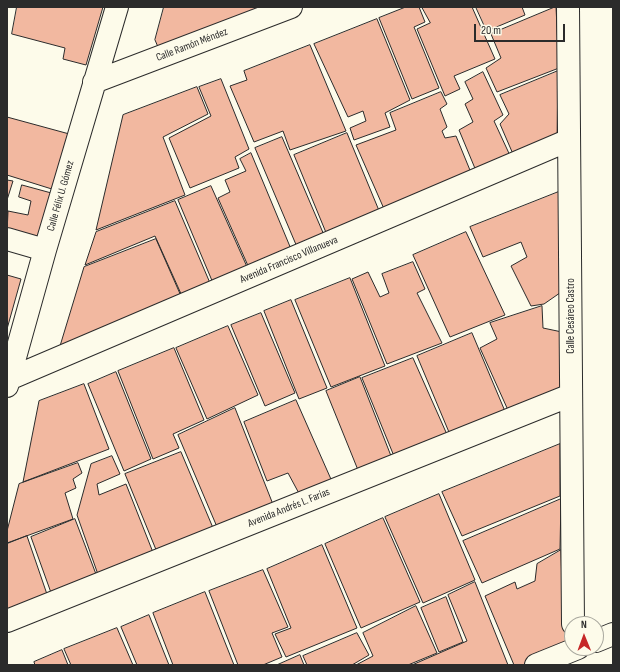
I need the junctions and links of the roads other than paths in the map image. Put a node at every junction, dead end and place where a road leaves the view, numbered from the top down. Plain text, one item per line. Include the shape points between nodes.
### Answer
1 (117, 7) edge
2 (291, 7) edge
3 (568, 7) edge
4 (94, 82) junction
5 (569, 140) junction
6 (7, 239) edge
7 (45, 250) junction
8 (8, 383) edge
9 (571, 395) junction
10 (573, 616) edge
11 (7, 621) edge
12 (565, 656) edge
13 (536, 665) edge

1 - 4 street, Calle Félix U. Gómez
2 - 4 street, Calle Ramón Méndez
3 - 5 street, Calle Cesáreo Castro
4 - 7 street, Calle Félix U. Gómez
5 - 8 street, Avenida Francisco Villanueva
5 - 9 street, Calle Cesáreo Castro
6 - 7 street
7 - 8 street, Calle Félix U. Gómez
9 - 10 street, Calle Cesáreo Castro
9 - 11 street, Avenida Andrés L. Farías
12 - 13 street

